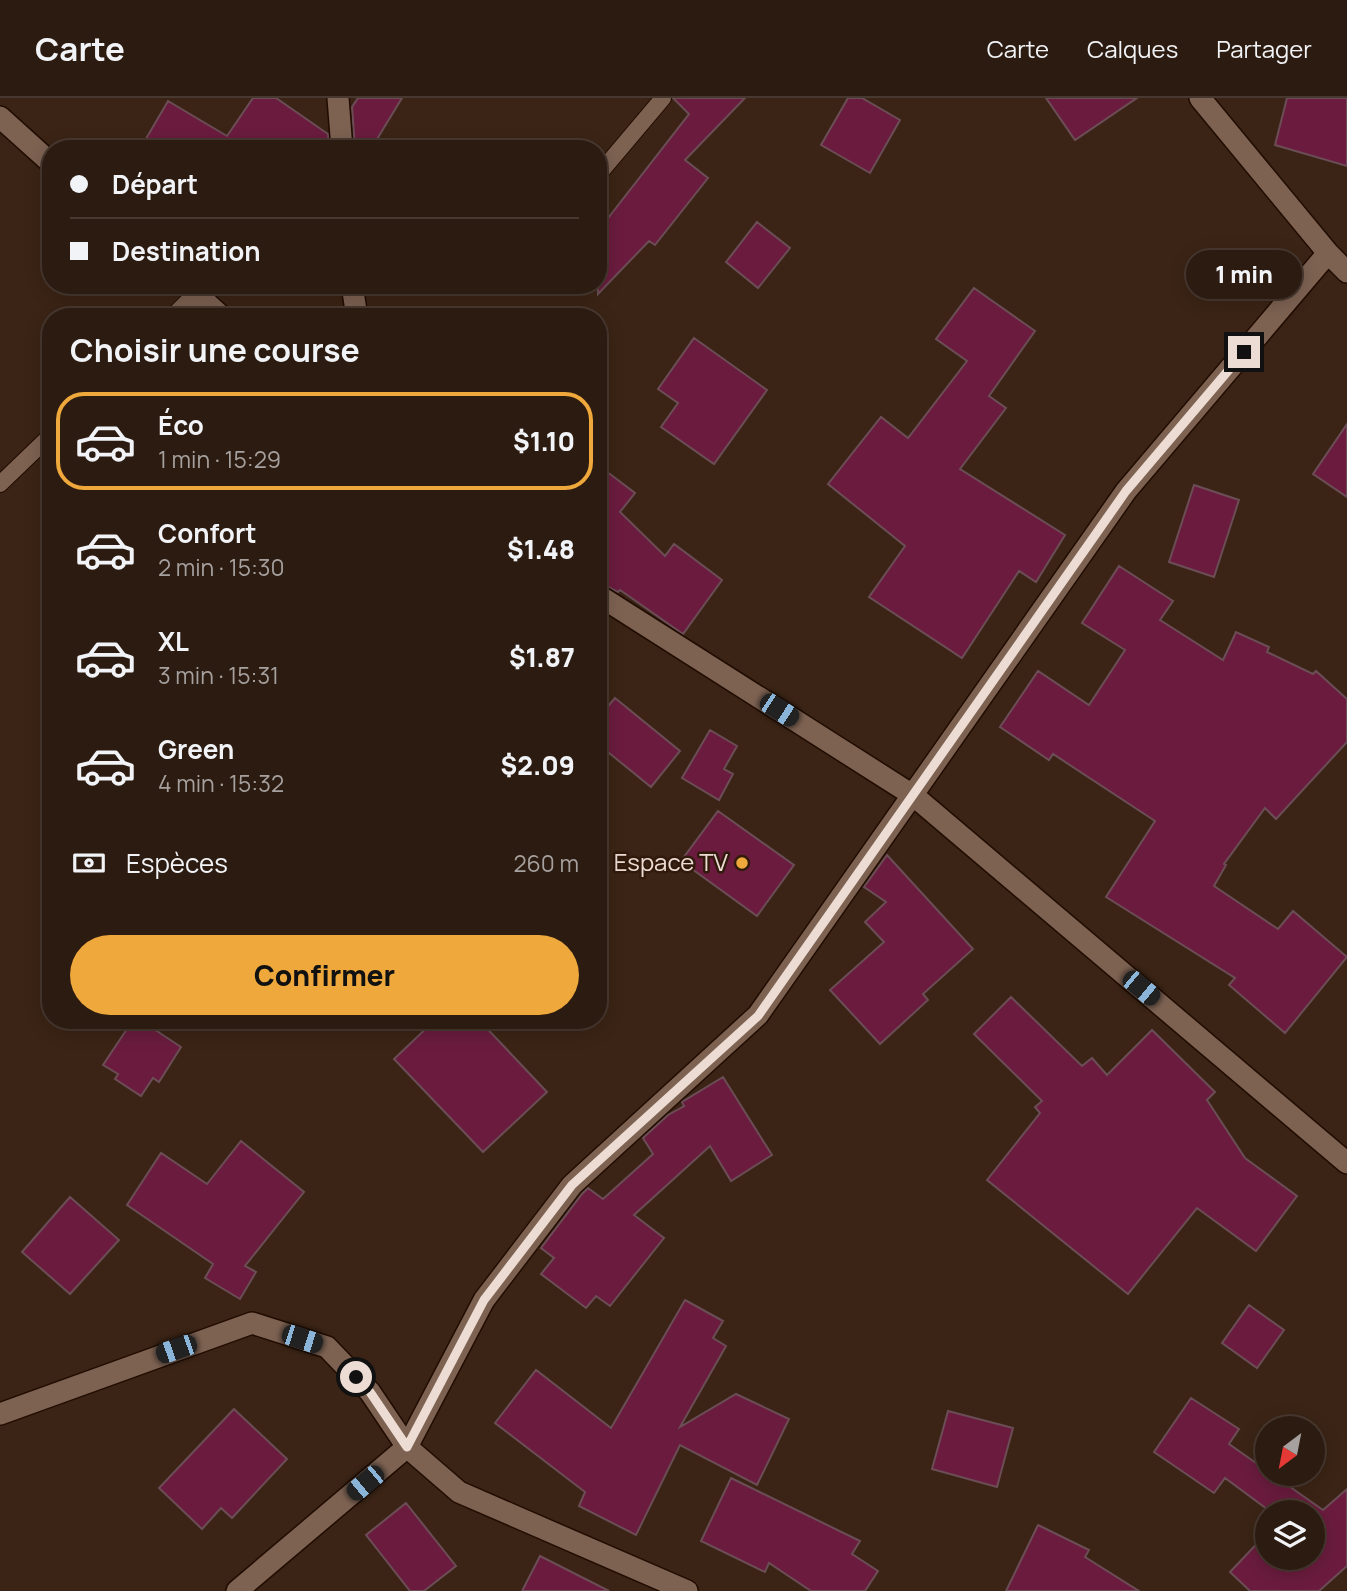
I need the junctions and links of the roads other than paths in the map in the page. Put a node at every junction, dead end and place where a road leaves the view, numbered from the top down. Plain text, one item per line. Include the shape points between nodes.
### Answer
1 (338, 98) edge
2 (663, 98) edge
3 (1200, 98) edge
4 (0, 117) edge
5 (341, 140) edge
6 (42, 155) edge
7 (607, 164) edge
8 (1328, 253) junction
9 (1347, 271) edge
10 (197, 294) edge
11 (212, 308) edge
12 (42, 444) edge
13 (0, 484) edge
14 (607, 601) edge
15 (914, 796) junction
16 (1347, 1163) edge
17 (0, 1414) edge
18 (407, 1447) junction
19 (237, 1591) edge
20 (687, 1591) edge

1 - 5 street
2 - 7 lane
3 - 8 street
4 - 6 street
8 - 9 street
8 - 15 street via 1126,491
10 - 11 street
12 - 13 lane
14 - 15 street
15 - 16 street
15 - 18 street via 758,1016 572,1185 484,1300
17 - 18 street via 252,1323 327,1347 370,1392
18 - 19 street
18 - 20 street via 458,1492

